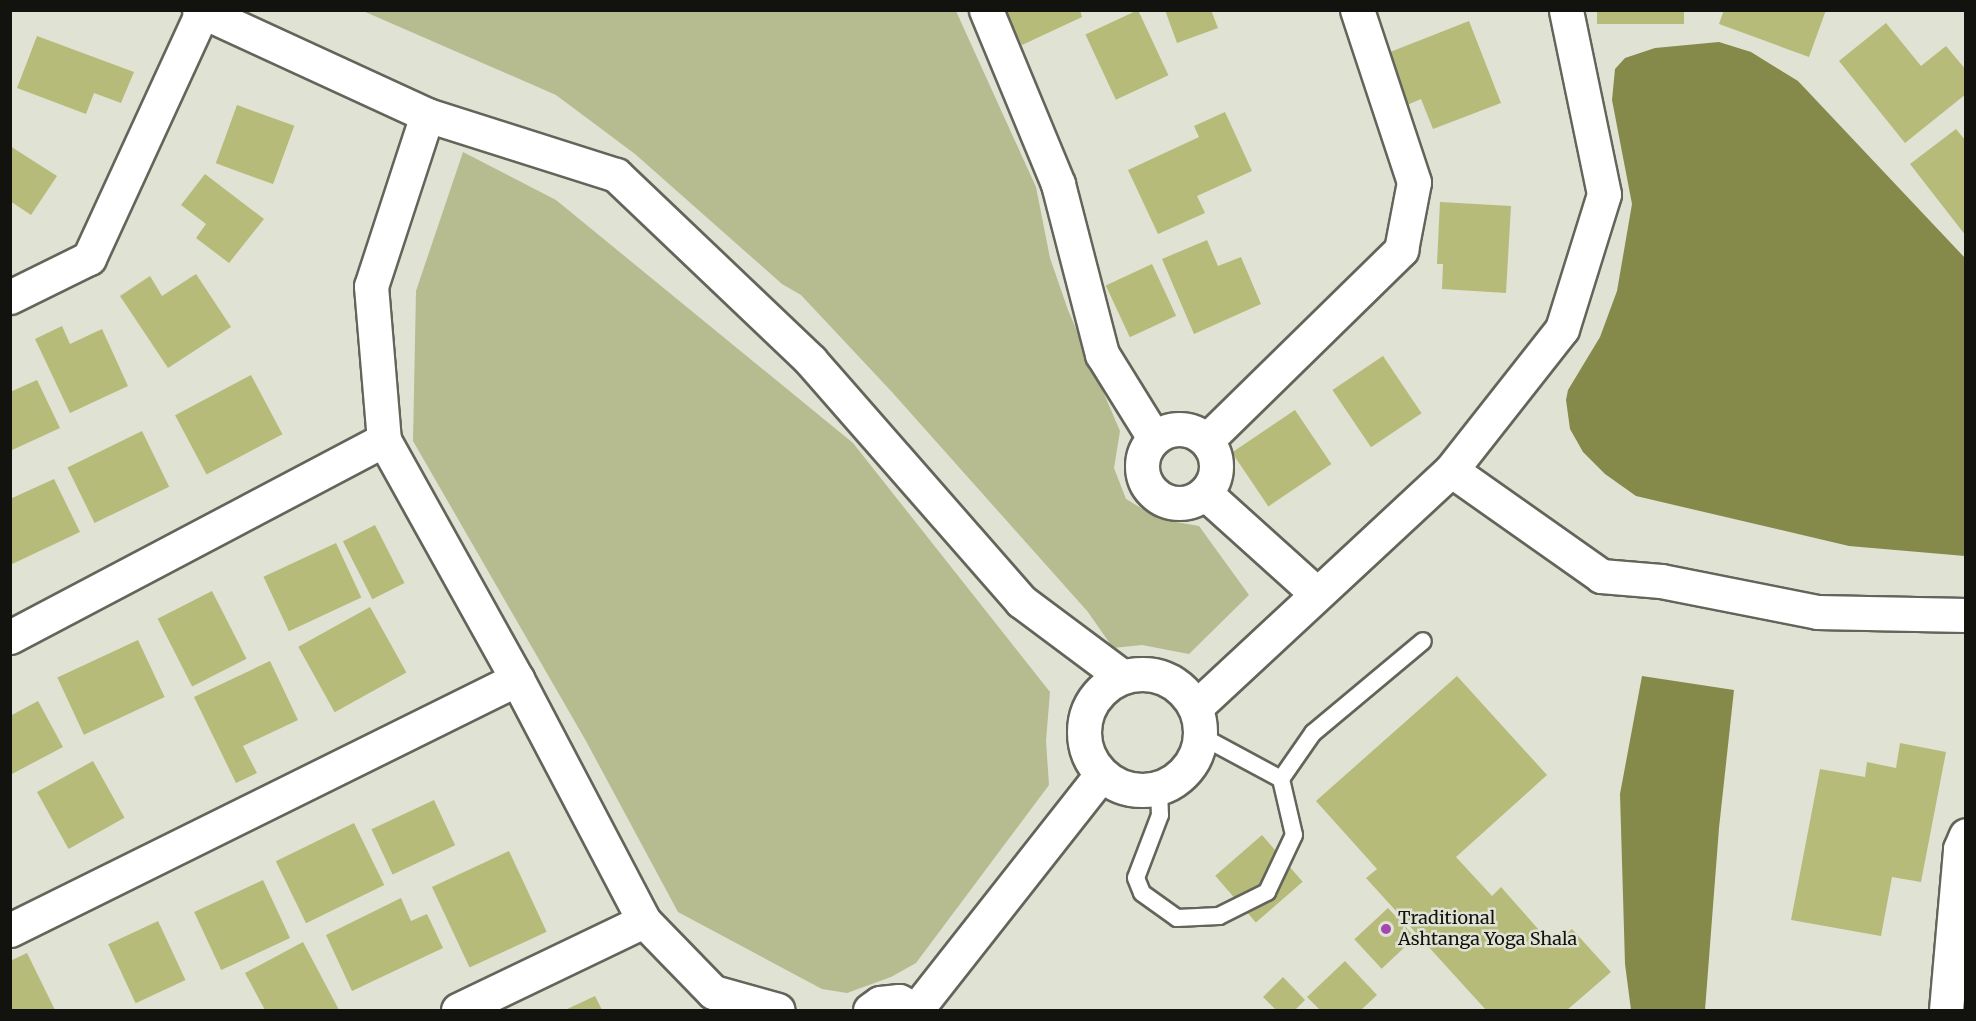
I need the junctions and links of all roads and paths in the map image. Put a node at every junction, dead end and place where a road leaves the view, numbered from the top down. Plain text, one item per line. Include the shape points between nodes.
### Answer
1 (986, 10) edge
2 (1357, 10) edge
3 (1566, 10) edge
4 (200, 11) edge
5 (427, 115) junction
6 (10, 297) edge
7 (1154, 438) junction
8 (384, 440) junction
9 (1207, 440) junction
10 (1451, 470) junction
11 (1206, 494) junction
12 (1317, 594) junction
13 (1965, 615) edge
14 (10, 637) edge
15 (1423, 641) dead end
16 (1124, 677) junction
17 (517, 679) junction
18 (1198, 722) junction
19 (1102, 774) junction
20 (1281, 779) junction
21 (1159, 788) junction
22 (1965, 835) edge
23 (644, 921) junction
24 (10, 930) edge
25 (708, 1001) edge
26 (916, 1010) edge
27 (458, 1011) edge
28 (778, 1011) edge
29 (870, 1011) edge
30 (1946, 1011) edge

1 - 7 street via 1058,184 1102,354
2 - 9 street via 1414,182 1401,250
3 - 10 street via 1604,194 1562,329
4 - 5 street
4 - 6 street via 89,258
5 - 8 street via 371,285
5 - 16 street via 616,175 811,361 1021,601
7 - 9 street via 1171,429 1191,430
7 - 11 street via 1144,452 1142,469 1146,485 1158,498 1174,504 1191,503
8 - 14 street
8 - 17 street
9 - 11 street via 1217,457 1216,477
10 - 12 street
10 - 13 street via 1601,576 1661,581 1817,612
11 - 12 street
12 - 18 street
15 - 20 lane via 1313,733
16 - 18 street via 1143,674 1165,678 1187,694
16 - 19 street via 1104,688 1085,719 1087,749
17 - 23 street
17 - 24 street
18 - 20 lane
18 - 21 street via 1194,760 1180,776
19 - 21 street via 1119,786
19 - 26 street
20 - 21 lane via 1294,835 1267,892 1219,916 1177,918 1142,893 1136,878 1160,815
22 - 30 street via 1960,849
23 - 25 street
23 - 27 street
25 - 28 street
26 - 29 street via 899,1001 880,1003

